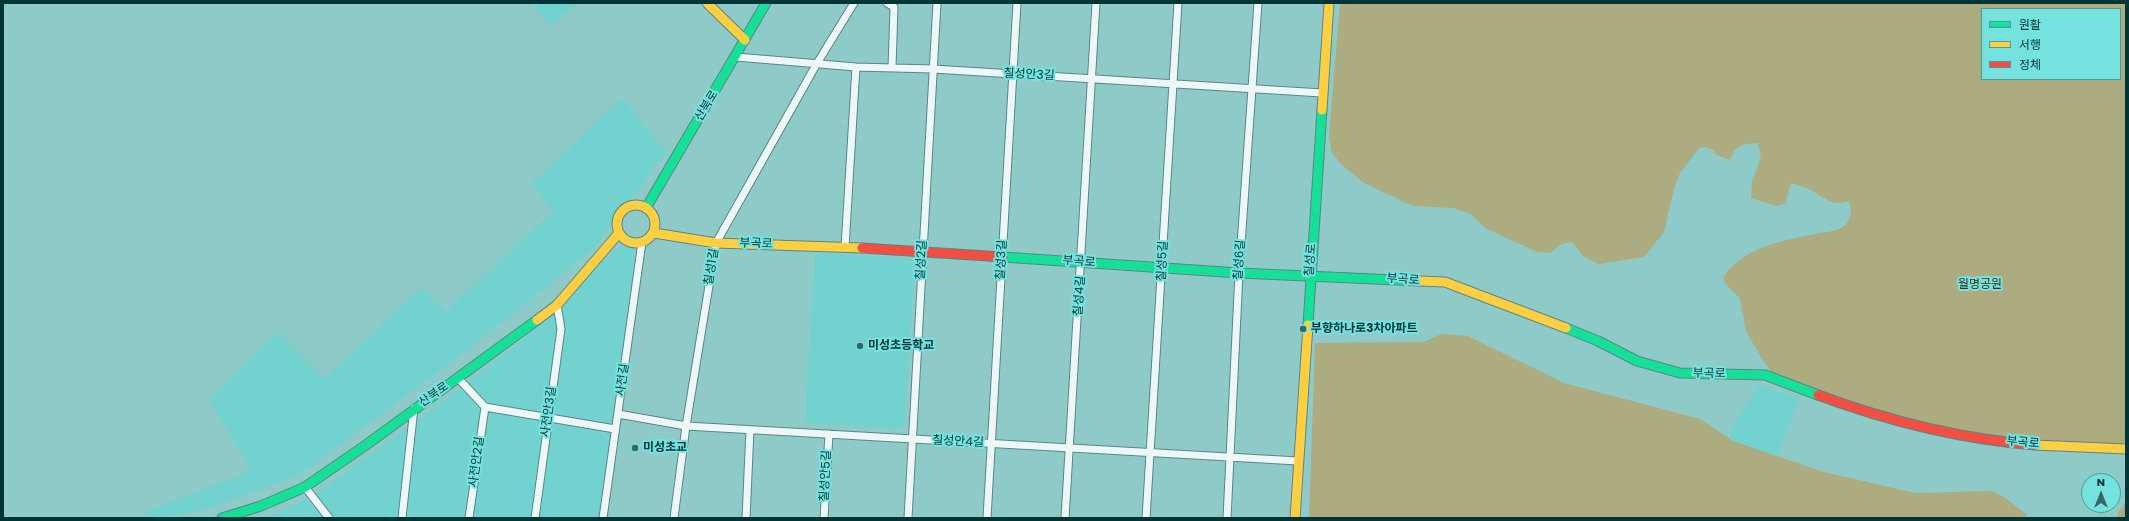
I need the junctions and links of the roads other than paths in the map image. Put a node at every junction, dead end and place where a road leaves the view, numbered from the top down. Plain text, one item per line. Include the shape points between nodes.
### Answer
1 (707, 3) edge
2 (766, 3) edge
3 (854, 3) edge
4 (887, 3) edge
5 (937, 3) edge
6 (1017, 3) edge
7 (1096, 3) edge
8 (1178, 3) edge
9 (1258, 3) edge
10 (1329, 3) edge
11 (745, 40) junction
12 (736, 57) junction
13 (816, 65) junction
14 (856, 68) junction
15 (892, 68) junction
16 (933, 70) junction
17 (1013, 74) junction
18 (1090, 79) junction
19 (1172, 84) junction
20 (1252, 89) junction
21 (1322, 93) junction
22 (646, 208) junction
23 (654, 232) junction
24 (619, 233) junction
25 (642, 242) junction
26 (716, 243) junction
27 (845, 247) junction
28 (923, 252) junction
29 (1002, 257) junction
30 (1082, 262) junction
31 (1163, 268) junction
32 (1239, 273) junction
33 (1310, 276) junction
34 (557, 305) junction
35 (458, 378) junction
36 (485, 407) junction
37 (414, 408) junction
38 (618, 414) junction
39 (548, 417) junction
40 (686, 426) junction
41 (615, 429) junction
42 (750, 430) junction
43 (829, 434) junction
44 (912, 439) junction
45 (991, 444) junction
46 (1070, 448) junction
47 (2126, 449) edge
48 (1150, 452) junction
49 (1230, 457) junction
50 (1298, 461) junction
51 (305, 486) junction
52 (222, 518) edge
53 (329, 518) edge
54 (402, 518) edge
55 (468, 518) edge
56 (535, 518) edge
57 (603, 518) edge
58 (674, 518) edge
59 (746, 518) edge
60 (824, 518) edge
61 (908, 518) edge
62 (987, 518) edge
63 (1066, 518) edge
64 (1146, 518) edge
65 (1227, 518) edge
66 (1295, 518) edge

1 - 11 street
2 - 11 street, 산북로
3 - 13 street, 칠성1길
4 - 15 street via 894,7
5 - 16 street, 칠성2길
6 - 17 street, 칠성3길
7 - 18 street, 칠성4길
8 - 19 street, 칠성5길
9 - 20 street, 칠성6길
10 - 21 street, 칠성로
11 - 12 street, 산북로
12 - 13 street, 칠성안3길
12 - 22 street, 산북로
13 - 14 street, 칠성안3길
13 - 26 street, 칠성1길
14 - 15 street, 칠성안3길
14 - 27 street
15 - 16 street, 칠성안3길
16 - 17 street, 칠성안3길
16 - 28 street, 칠성2길
17 - 18 street, 칠성안3길
17 - 29 street, 칠성3길
18 - 19 street, 칠성안3길
18 - 30 street, 칠성4길
19 - 20 street, 칠성안3길
19 - 31 street, 칠성5길
20 - 21 street, 칠성안3길
20 - 32 street, 칠성6길
21 - 33 street, 칠성로
22 - 23 street via 655,220
22 - 24 street via 637,205 625,209 618,219
23 - 25 street via 650,238
23 - 26 street, 부곡로
24 - 25 street via 626,241
24 - 34 street, 산북로
25 - 38 street, 사전길
26 - 27 street, 부곡로
26 - 40 street, 칠성1길
27 - 28 street, 부곡로
28 - 29 street, 부곡로
28 - 44 street, 칠성2길
29 - 30 street, 부곡로
29 - 45 street, 칠성3길
30 - 31 street, 부곡로
30 - 46 street, 칠성4길
31 - 32 street, 부곡로
31 - 48 street, 칠성5길
32 - 33 street, 부곡로
32 - 49 street, 칠성6길
33 - 47 street, 부곡로 via 1446,282 1598,341 1637,361 1680,373 1765,375 1859,410 1969,437 2033,445
33 - 50 street, 칠성로
34 - 35 street, 산북로
34 - 39 street, 사전안3길 via 561,329
35 - 36 street
35 - 37 street, 산북로
36 - 39 street
36 - 55 street, 사전안2길
37 - 51 street, 산북로 via 366,445
37 - 54 street
38 - 40 street, 칠성안4길
38 - 41 street, 사전길
39 - 41 street
39 - 56 street, 사전안3길
40 - 42 street, 칠성안4길
40 - 58 street, 칠성1길
41 - 57 street, 사전길
42 - 43 street, 칠성안4길
42 - 59 street
43 - 44 street, 칠성안4길
43 - 60 street, 칠성안5길
44 - 45 street, 칠성안4길
44 - 61 street, 칠성2길
45 - 46 street, 칠성안4길
45 - 62 street, 칠성3길
46 - 48 street, 칠성안4길
46 - 63 street, 칠성4길
48 - 49 street, 칠성안4길
48 - 64 street, 칠성5길
49 - 50 street, 칠성안4길
49 - 65 street, 칠성6길
50 - 66 street, 칠성로
51 - 52 street, 산북로 via 261,506
51 - 53 street

